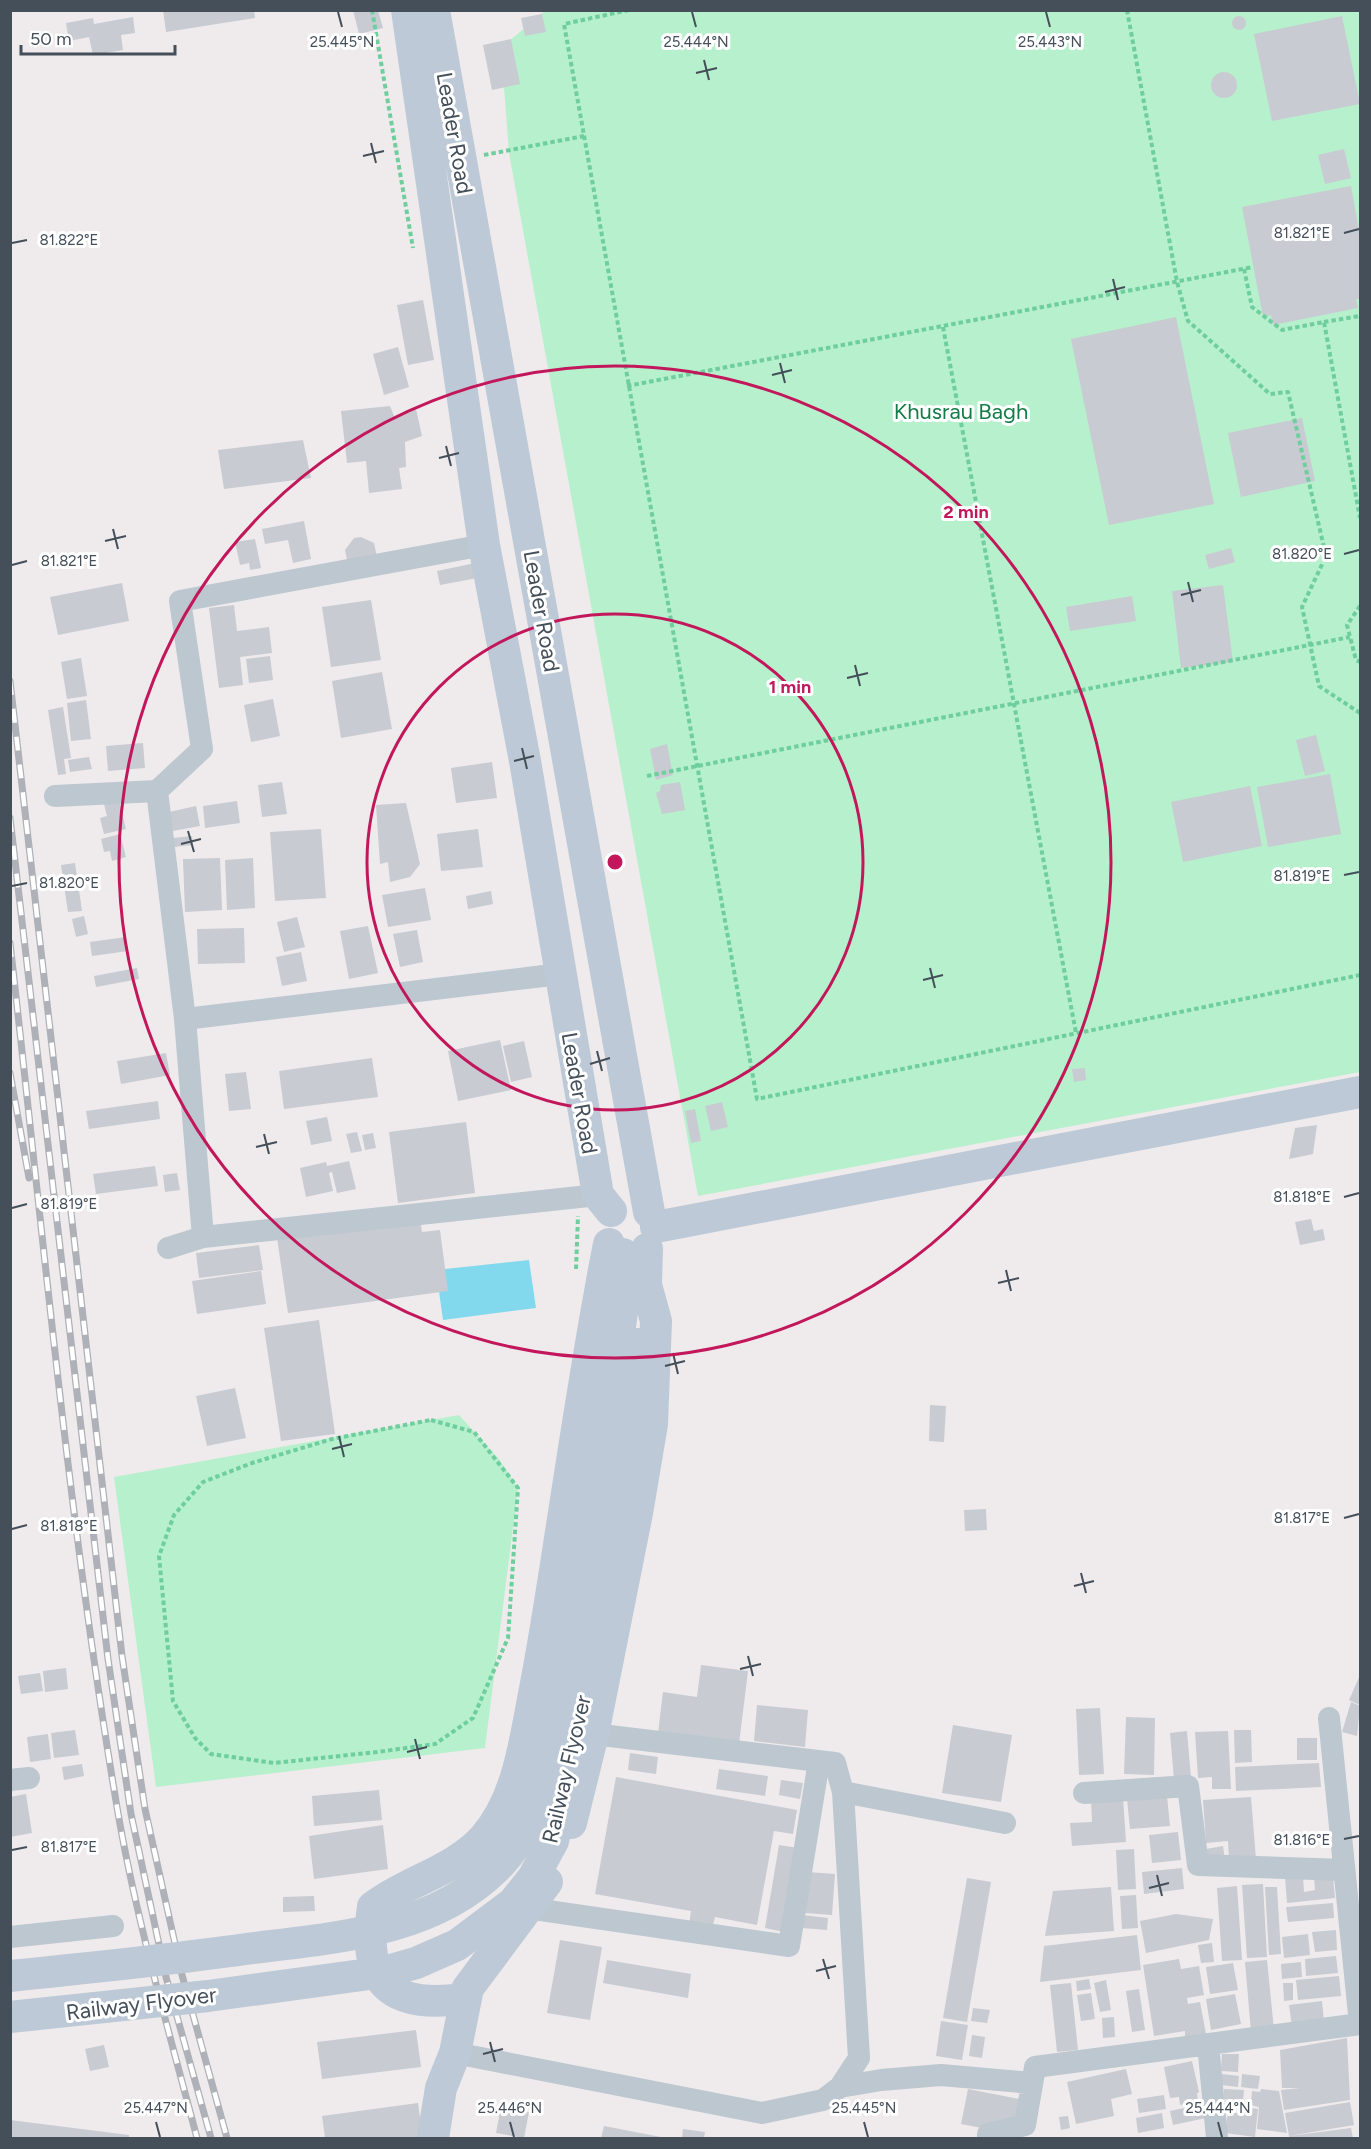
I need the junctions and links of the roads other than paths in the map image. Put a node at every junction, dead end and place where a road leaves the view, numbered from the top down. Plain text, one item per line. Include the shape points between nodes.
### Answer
1 (407, 10) edge
2 (434, 10) edge
3 (484, 545) junction
4 (157, 791) junction
5 (55, 796) dead end
6 (560, 974) junction
7 (184, 1019) junction
8 (1360, 1092) edge
9 (605, 1203) junction
10 (637, 1237) junction
11 (203, 1238) junction
12 (168, 1248) dead end
13 (646, 1285) junction
14 (627, 1343) junction
15 (1329, 1718) dead end
16 (592, 1734) junction
17 (819, 1761) junction
18 (843, 1792) junction
19 (1084, 1793) dead end
20 (1005, 1823) dead end
21 (1344, 1870) junction
22 (1354, 1894) edge
23 (527, 1908) junction
24 (113, 1926) dead end
25 (10, 1937) edge
26 (10, 1977) edge
27 (468, 1988) junction
28 (10, 2017) edge
29 (1360, 2024) edge
30 (1208, 2044) junction
31 (455, 2053) junction
32 (1032, 2084) junction
33 (840, 2087) junction
34 (433, 2139) edge
35 (988, 2139) edge
36 (1217, 2139) edge

1 - 3 main road, Leader Road
2 - 10 main road, Leader Road via 606,959
3 - 4 street via 180,601 202,749
3 - 6 main road, Leader Road
4 - 5 street
4 - 7 street
6 - 7 street
6 - 9 main road, Leader Road
7 - 11 street
8 - 10 main road
9 - 10 main road, Leader Road via 604,1227
9 - 11 street
10 - 13 main road
10 - 14 main road, Railway Flyover via 626,1281
10 - 27 main road via 587,1361 546,1631 515,1780 485,1837 462,1858 388,1895 373,1907 369,1933 371,1960 385,1987 405,1996 440,2002 462,1999
11 - 12 street
13 - 14 main road, Railway Flyover
13 - 16 main road via 656,1321 652,1424
14 - 26 main road, Railway Flyover, bridge via 551,1750 538,1795 520,1836 498,1867 441,1907 353,1935
14 - 28 main road, Railway Flyover, bridge via 622,1477 600,1610 553,1841 533,1878 513,1903 457,1945 417,1963 384,1972 186,1999
15 - 21 street
16 - 17 street
16 - 23 main road via 570,1829 546,1884
17 - 18 street via 834,1763
17 - 23 street via 789,1946
18 - 20 street
18 - 33 street via 859,2058
19 - 21 street via 1188,1786 1198,1864
21 - 22 street
22 - 29 street
23 - 27 main road
24 - 25 street
27 - 31 main road
29 - 30 street
30 - 32 street via 1035,2067
30 - 36 street
31 - 33 street via 762,2113 823,2100
31 - 34 main road via 441,2088
32 - 33 street via 941,2075
32 - 35 street via 1025,2125 988,2134

